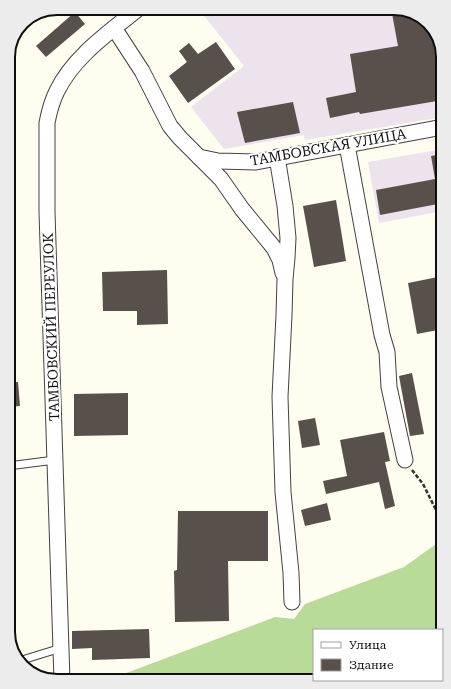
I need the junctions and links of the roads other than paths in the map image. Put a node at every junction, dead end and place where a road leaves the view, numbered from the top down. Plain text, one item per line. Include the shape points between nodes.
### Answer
1 (130, 15) edge
2 (114, 28) junction
3 (436, 128) edge
4 (347, 145) junction
5 (199, 157) junction
6 (277, 157) junction
7 (284, 279) junction
8 (55, 460) junction
9 (405, 460) road end
10 (15, 465) edge
11 (292, 602) dead end
12 (62, 648) junction
13 (25, 659) edge
14 (62, 674) edge

1 - 2 street, ТАМБОВСКИЙ ПЕРЕУЛОК
2 - 5 street via 142,71 170,126
2 - 8 street, ТАМБОВСКИЙ ПЕРЕУЛОК via 72,68 57,90 47,123 47,212
3 - 4 street, ТАМБОВСКАЯ УЛИЦА
4 - 6 street, ТАМБОВСКАЯ УЛИЦА
4 - 9 street
5 - 6 street, ТАМБОВСКАЯ УЛИЦА via 218,161 256,162
5 - 7 street via 221,179 242,210 274,248 280,260
6 - 7 street via 286,206 288,238
7 - 11 street via 280,430
8 - 10 lane
8 - 12 street, ТАМБОВСКИЙ ПЕРЕУЛОК
12 - 13 lane
12 - 14 street, ТАМБОВСКИЙ ПЕРЕУЛОК

